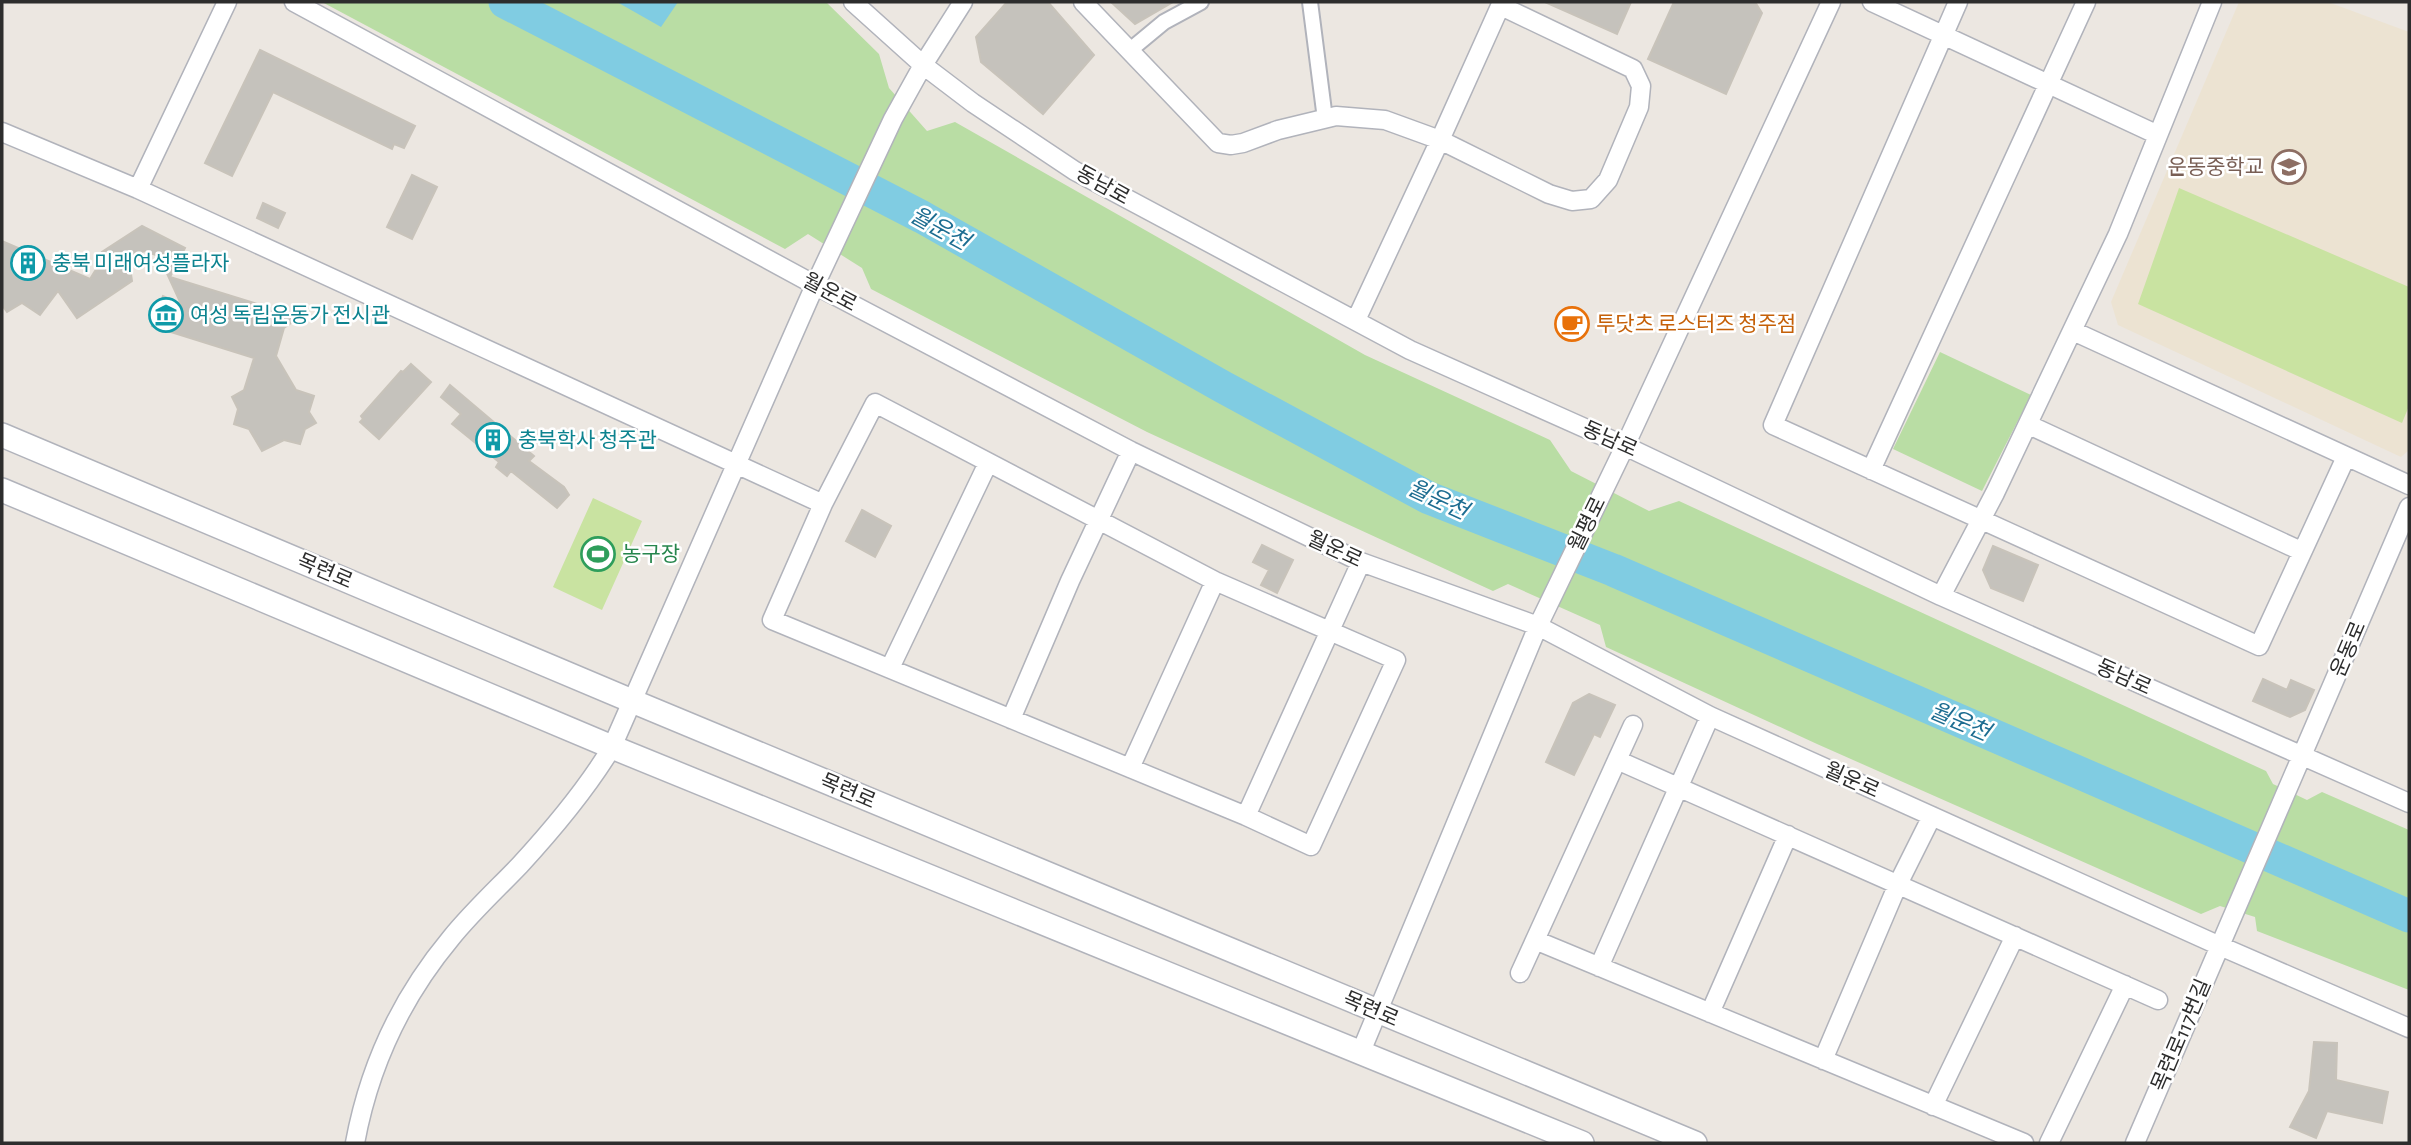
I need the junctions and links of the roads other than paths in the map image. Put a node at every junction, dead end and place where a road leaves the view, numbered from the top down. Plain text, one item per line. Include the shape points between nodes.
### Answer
1 (227, 2) edge
2 (294, 2) edge
3 (853, 2) edge
4 (963, 2) edge
5 (1083, 2) edge
6 (1202, 2) edge
7 (1310, 2) edge
8 (1831, 2) edge
9 (1872, 2) edge
10 (1958, 2) edge
11 (2086, 2) edge
12 (2212, 2) edge
13 (1497, 3) edge
14 (1944, 35) junction
15 (1129, 51) junction
16 (923, 65) junction
17 (2048, 84) junction
18 (1325, 119) junction
19 (2, 132) edge
20 (2158, 135) junction
21 (1440, 140) junction
22 (138, 189) junction
23 (815, 285) junction
24 (1356, 320) junction
25 (2073, 331) junction
26 (2029, 425) junction
27 (2, 435) edge
28 (1625, 446) junction
29 (1131, 451) junction
30 (2346, 457) junction
31 (988, 463) junction
32 (736, 465) junction
33 (1871, 470) junction
34 (2409, 485) edge
35 (2, 490) edge
36 (823, 504) junction
37 (2409, 507) edge
38 (1981, 520) junction
39 (1098, 521) junction
40 (2301, 551) junction
41 (1361, 562) junction
42 (1215, 581) junction
43 (1941, 596) junction
44 (1538, 626) junction
45 (1329, 632) junction
46 (890, 668) junction
47 (632, 701) junction
48 (1710, 716) junction
49 (1011, 719) junction
50 (1633, 725) dead end
51 (612, 747) junction
52 (2302, 756) junction
53 (1617, 760) junction
54 (1130, 768) junction
55 (1679, 787) junction
56 (2409, 803) edge
57 (1246, 816) junction
58 (1932, 816) junction
59 (1788, 835) junction
60 (1898, 884) junction
61 (2228, 927) joint
62 (2015, 936) junction
63 (1535, 940) junction
64 (2220, 946) junction
65 (1599, 967) junction
66 (1520, 972) dead end
67 (2125, 985) junction
68 (2158, 1000) dead end
69 (1377, 1012) junction
70 (1710, 1013) junction
71 (2409, 1028) edge
72 (1360, 1054) junction
73 (1823, 1060) junction
74 (1933, 1106) junction
75 (355, 1143) edge
76 (1583, 1143) edge
77 (1695, 1143) edge
78 (2024, 1143) edge
79 (2049, 1143) edge
80 (2135, 1143) edge

1 - 22 street
2 - 23 street, 월운로
3 - 16 street, 동남로
4 - 16 street
5 - 15 street
6 - 15 street via 1164,22
7 - 18 street
8 - 28 street, 월평로
9 - 14 street
10 - 14 street
11 - 17 street
12 - 20 street
13 - 21 street
13 - 21 street via 1633,69 1641,86 1639,107 1608,180 1591,199 1572,201 1549,194
14 - 17 street
14 - 33 street via 1773,425
15 - 18 street via 1218,143 1243,143
16 - 23 street
16 - 24 street, 동남로 via 1075,171
17 - 20 street
17 - 33 street
18 - 21 street via 1385,120
19 - 22 street
20 - 25 street
21 - 24 street
22 - 32 street
23 - 29 street, 월운로
23 - 32 street
24 - 28 street, 동남로 via 1410,350
25 - 26 street
25 - 30 street
26 - 38 street
26 - 40 street
27 - 47 street, 목련로
28 - 43 street, 동남로
28 - 44 street, 월평로
29 - 39 street
29 - 41 street, 월운로
30 - 34 street
30 - 40 street
31 - 36 street via 875,403
31 - 39 street
31 - 46 street
32 - 36 street
32 - 47 street
33 - 38 street
35 - 51 street
36 - 46 street via 772,620
37 - 52 street, 운동로
38 - 40 street via 2259,646
38 - 43 street
39 - 42 street
39 - 49 street
41 - 44 street, 월운로
41 - 45 street
42 - 45 street
42 - 54 street
43 - 52 street, 동남로
44 - 48 street, 월운로
44 - 69 street, 월평로
45 - 57 street
45 - 57 street via 1396,660 1311,846
46 - 49 street
47 - 51 street
47 - 69 street, 목련로
48 - 55 street
48 - 58 street, 월운로
49 - 54 street
50 - 53 street
51 - 72 street
51 - 75 street via 586,788 452,937 412,992 381,1050
52 - 56 street, 동남로
52 - 61 street, 운동로
53 - 55 street
53 - 63 street
54 - 57 street
55 - 59 street
55 - 65 street
58 - 60 street
58 - 64 street, 월운로
59 - 60 street
59 - 70 street
60 - 62 street
60 - 73 street
61 - 64 street, 목련로117번길
62 - 67 street
62 - 74 street
63 - 65 street
63 - 66 street
64 - 71 street, 월운로
64 - 80 street, 목련로117번길
65 - 70 street
67 - 68 street
67 - 79 street
69 - 72 street, 월평로
69 - 77 street, 목련로
70 - 73 street
72 - 76 street
73 - 74 street
74 - 78 street

